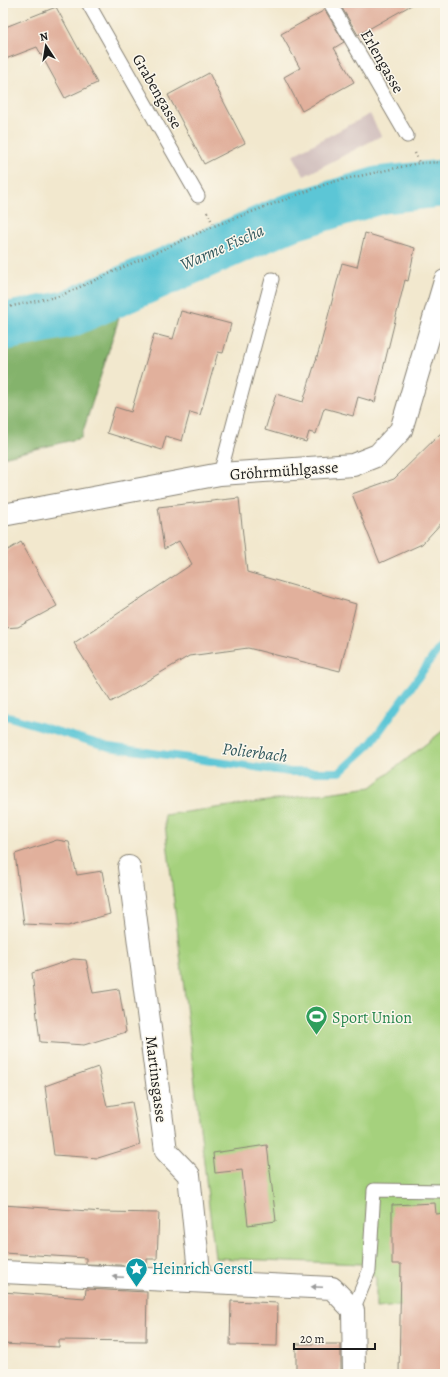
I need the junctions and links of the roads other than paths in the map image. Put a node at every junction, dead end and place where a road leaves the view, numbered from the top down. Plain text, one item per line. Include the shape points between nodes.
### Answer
1 (88, 3) edge
2 (330, 3) edge
3 (407, 136) dead end
4 (198, 196) dead end
5 (272, 279) dead end
6 (445, 281) edge
7 (220, 474) junction
8 (3, 515) edge
9 (129, 867) dead end
10 (445, 1191) edge
11 (3, 1272) edge
12 (200, 1282) junction
13 (353, 1310) junction
14 (354, 1374) edge

1 - 4 lane, Grabengasse
2 - 3 lane, Erlengasse
5 - 7 lane
6 - 7 street, Gröhrmühlgasse via 401,430 378,454 353,465
7 - 8 street, Gröhrmühlgasse
9 - 12 street, Martinsgasse via 166,1151 189,1175
10 - 13 lane via 374,1190 369,1271
12 -> 11 street
13 -> 12 street via 332,1288
13 - 14 street

